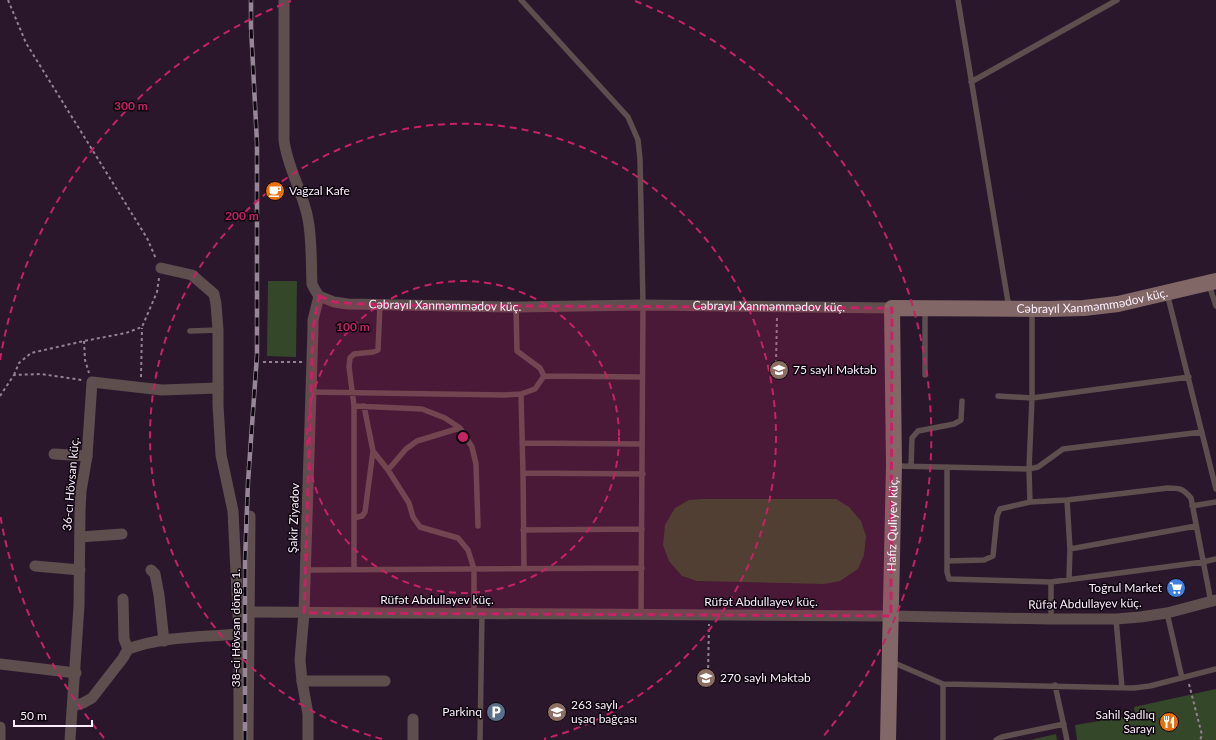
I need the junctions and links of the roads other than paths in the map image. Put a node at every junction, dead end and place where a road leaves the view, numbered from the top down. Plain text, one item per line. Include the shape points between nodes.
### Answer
1 (284, 0) edge
2 (521, 0) edge
3 (958, 0) edge
4 (1116, 0) edge
5 (971, 82) junction
6 (161, 268) road end
7 (1212, 282) edge
8 (1166, 292) junction
9 (319, 296) junction
10 (380, 305) junction
11 (643, 305) junction
12 (1216, 306) edge
13 (516, 307) junction
14 (892, 308) junction
15 (925, 308) junction
16 (1009, 308) junction
17 (1032, 309) junction
18 (190, 330) dead end
19 (218, 330) junction
20 (924, 375) dead end
21 (544, 376) junction
22 (642, 377) junction
23 (1189, 377) junction
24 (218, 388) junction
25 (310, 392) junction
26 (352, 392) junction
27 (521, 394) junction
28 (998, 396) dead end
29 (1032, 398) junction
30 (962, 401) dead end
31 (354, 406) junction
32 (364, 406) junction
33 (460, 428) junction
34 (1202, 432) junction
35 (522, 443) junction
36 (642, 444) junction
37 (373, 451) junction
38 (54, 454) dead end
39 (87, 456) junction
40 (894, 466) junction
41 (911, 466) junction
42 (947, 467) junction
43 (1030, 469) junction
44 (388, 470) junction
45 (523, 473) junction
46 (643, 474) junction
47 (1216, 489) edge
48 (1067, 500) junction
49 (1030, 502) junction
50 (1216, 502) edge
51 (1192, 506) junction
52 (250, 516) dead end
53 (354, 518) junction
54 (478, 526) dead end
55 (1196, 526) junction
56 (642, 529) junction
57 (523, 530) junction
58 (122, 534) dead end
59 (80, 538) junction
60 (1070, 549) junction
61 (1216, 560) edge
62 (947, 561) junction
63 (1203, 562) junction
64 (35, 566) dead end
65 (524, 568) junction
66 (642, 568) junction
67 (354, 569) junction
68 (474, 569) junction
69 (80, 570) junction
70 (151, 570) dead end
71 (305, 570) junction
72 (1069, 579) junction
73 (1050, 582) junction
74 (123, 599) dead end
75 (1213, 601) edge
76 (249, 612) junction
77 (304, 613) junction
78 (478, 613) junction
79 (1167, 613) junction
80 (641, 614) junction
81 (890, 616) junction
82 (1051, 619) junction
83 (1116, 619) junction
84 (239, 634) junction
85 (164, 641) junction
86 (128, 649) junction
87 (890, 661) junction
88 (0, 664) edge
89 (1216, 669) edge
90 (76, 673) junction
91 (1184, 677) junction
92 (302, 681) junction
93 (386, 681) dead end
94 (943, 684) junction
95 (1055, 685) junction
96 (1122, 688) junction
97 (72, 706) junction
98 (413, 719) dead end
99 (1064, 724) junction
100 (0, 727) edge
101 (0, 740) edge
102 (70, 740) edge
103 (239, 740) edge
104 (248, 740) edge
105 (308, 740) edge
106 (413, 740) edge
107 (480, 740) edge
108 (888, 740) edge
109 (943, 740) edge
110 (996, 740) edge
111 (1068, 740) edge

1 - 9 street via 285,152 304,200 310,235 312,284
2 - 11 lane via 628,117 638,140
3 - 5 lane
4 - 5 lane
5 - 16 lane
6 - 19 street via 192,275 214,294
7 - 8 street, Cəbrayıl Xanməmmədov küç.
7 - 12 lane
8 - 17 street, Cəbrayıl Xanməmmədov küç. via 1118,304 1084,308
8 - 23 lane
9 - 10 street, Cəbrayıl Xanməmmədov küç. via 334,302
9 - 25 street, Şakir Ziyadov via 313,320
10 - 13 street, Cəbrayıl Xanməmmədov küç.
10 - 26 lane via 378,350 354,354 350,358
11 - 13 street, Cəbrayıl Xanməmmədov küç.
11 - 14 street, Cəbrayıl Xanməmmədov küç.
11 - 22 lane
13 - 21 lane via 517,351 540,368
14 - 15 street, Cəbrayıl Xanməmmədov küç.
14 - 40 street, Hafiz Quliyev küç.
15 - 16 street, Cəbrayıl Xanməmmədov küç.
15 - 20 lane
16 - 17 street, Cəbrayıl Xanməmmədov küç.
17 - 29 lane
18 - 19 lane
19 - 24 street
21 - 22 lane
21 - 27 lane via 534,389
22 - 36 lane
23 - 29 lane
23 - 34 lane
24 - 39 street, 36-cı Hövsan küç. via 162,390 92,382
24 - 84 street via 221,455 233,511
25 - 26 lane
25 - 71 street, Şakir Ziyadov
26 - 27 lane
26 - 31 lane
27 - 35 lane
28 - 29 lane
29 - 43 lane
30 - 41 lane via 961,420 954,424 918,431 912,438
31 - 32 lane
31 - 53 lane
32 - 33 lane via 422,409 445,418
32 - 37 lane
33 - 44 lane via 416,441
33 - 54 lane via 472,447 476,464
34 - 43 lane via 1063,449 1038,467
34 - 47 lane
35 - 36 lane
35 - 45 lane
36 - 46 lane
37 - 44 lane
37 - 53 lane via 365,512 362,516
38 - 39 street
39 - 59 street, 36-cı Hövsan küç. via 81,491
40 - 41 lane
40 - 81 street, Hafiz Quliyev küç.
41 - 42 lane
42 - 43 lane
42 - 62 lane
43 - 49 lane
44 - 68 lane via 409,503 413,517 420,527 458,538 468,550
45 - 46 lane
45 - 57 lane
46 - 56 lane
48 - 49 lane
48 - 51 lane via 1180,488 1191,498
48 - 60 lane
49 - 62 lane via 1000,509 993,556 984,560
50 - 51 lane
51 - 55 lane
52 - 76 street, 38-ci Hövsan döngə 1.
53 - 67 lane
55 - 60 lane
55 - 63 lane
56 - 57 lane
56 - 66 lane
57 - 65 lane
58 - 59 street
59 - 69 street, 36-cı Hövsan küç.
60 - 72 lane
61 - 63 lane
62 - 73 lane via 949,579
63 - 72 lane
63 - 75 lane
64 - 69 street
65 - 66 lane
65 - 68 lane
66 - 80 lane
67 - 68 lane
67 - 71 lane
68 - 78 lane
69 - 90 street, 36-cı Hövsan küç.
70 - 85 street via 155,574 159,595
71 - 77 street, Şakir Ziyadov
72 - 73 lane
73 - 82 lane
74 - 86 street via 124,639
75 - 79 street, Rüfət Abdullayev küç.
76 - 77 street, Rüfət Abdullayev küç.
76 - 104 street, 38-ci Hövsan döngə 1.
77 - 78 street, Rüfət Abdullayev küç.
77 - 92 street, Şakir Ziyadov via 300,660
78 - 80 street, Rüfət Abdullayev küç.
78 - 107 lane
79 - 83 street, Rüfət Abdullayev küç.
79 - 91 lane
80 - 81 street, Rüfət Abdullayev küç.
81 - 82 street, Rüfət Abdullayev küç.
81 - 87 street, Hafiz Quliyev küç.
82 - 83 street, Rüfət Abdullayev küç.
83 - 96 lane
84 - 85 street
84 - 103 street
85 - 86 street via 140,644
86 - 97 street via 92,698
87 - 94 lane
87 - 108 street, Hafiz Quliyev küç.
88 - 90 street
89 - 91 lane
90 - 97 street, 36-cı Hövsan küç.
91 - 96 lane via 1150,686
92 - 93 street
92 - 105 street, Şakir Ziyadov via 308,714
94 - 95 lane
94 - 109 lane
95 - 96 lane
95 - 99 lane
97 - 102 street, 36-cı Hövsan küç.
98 - 106 street
99 - 110 lane
99 - 111 lane
100 - 101 street

